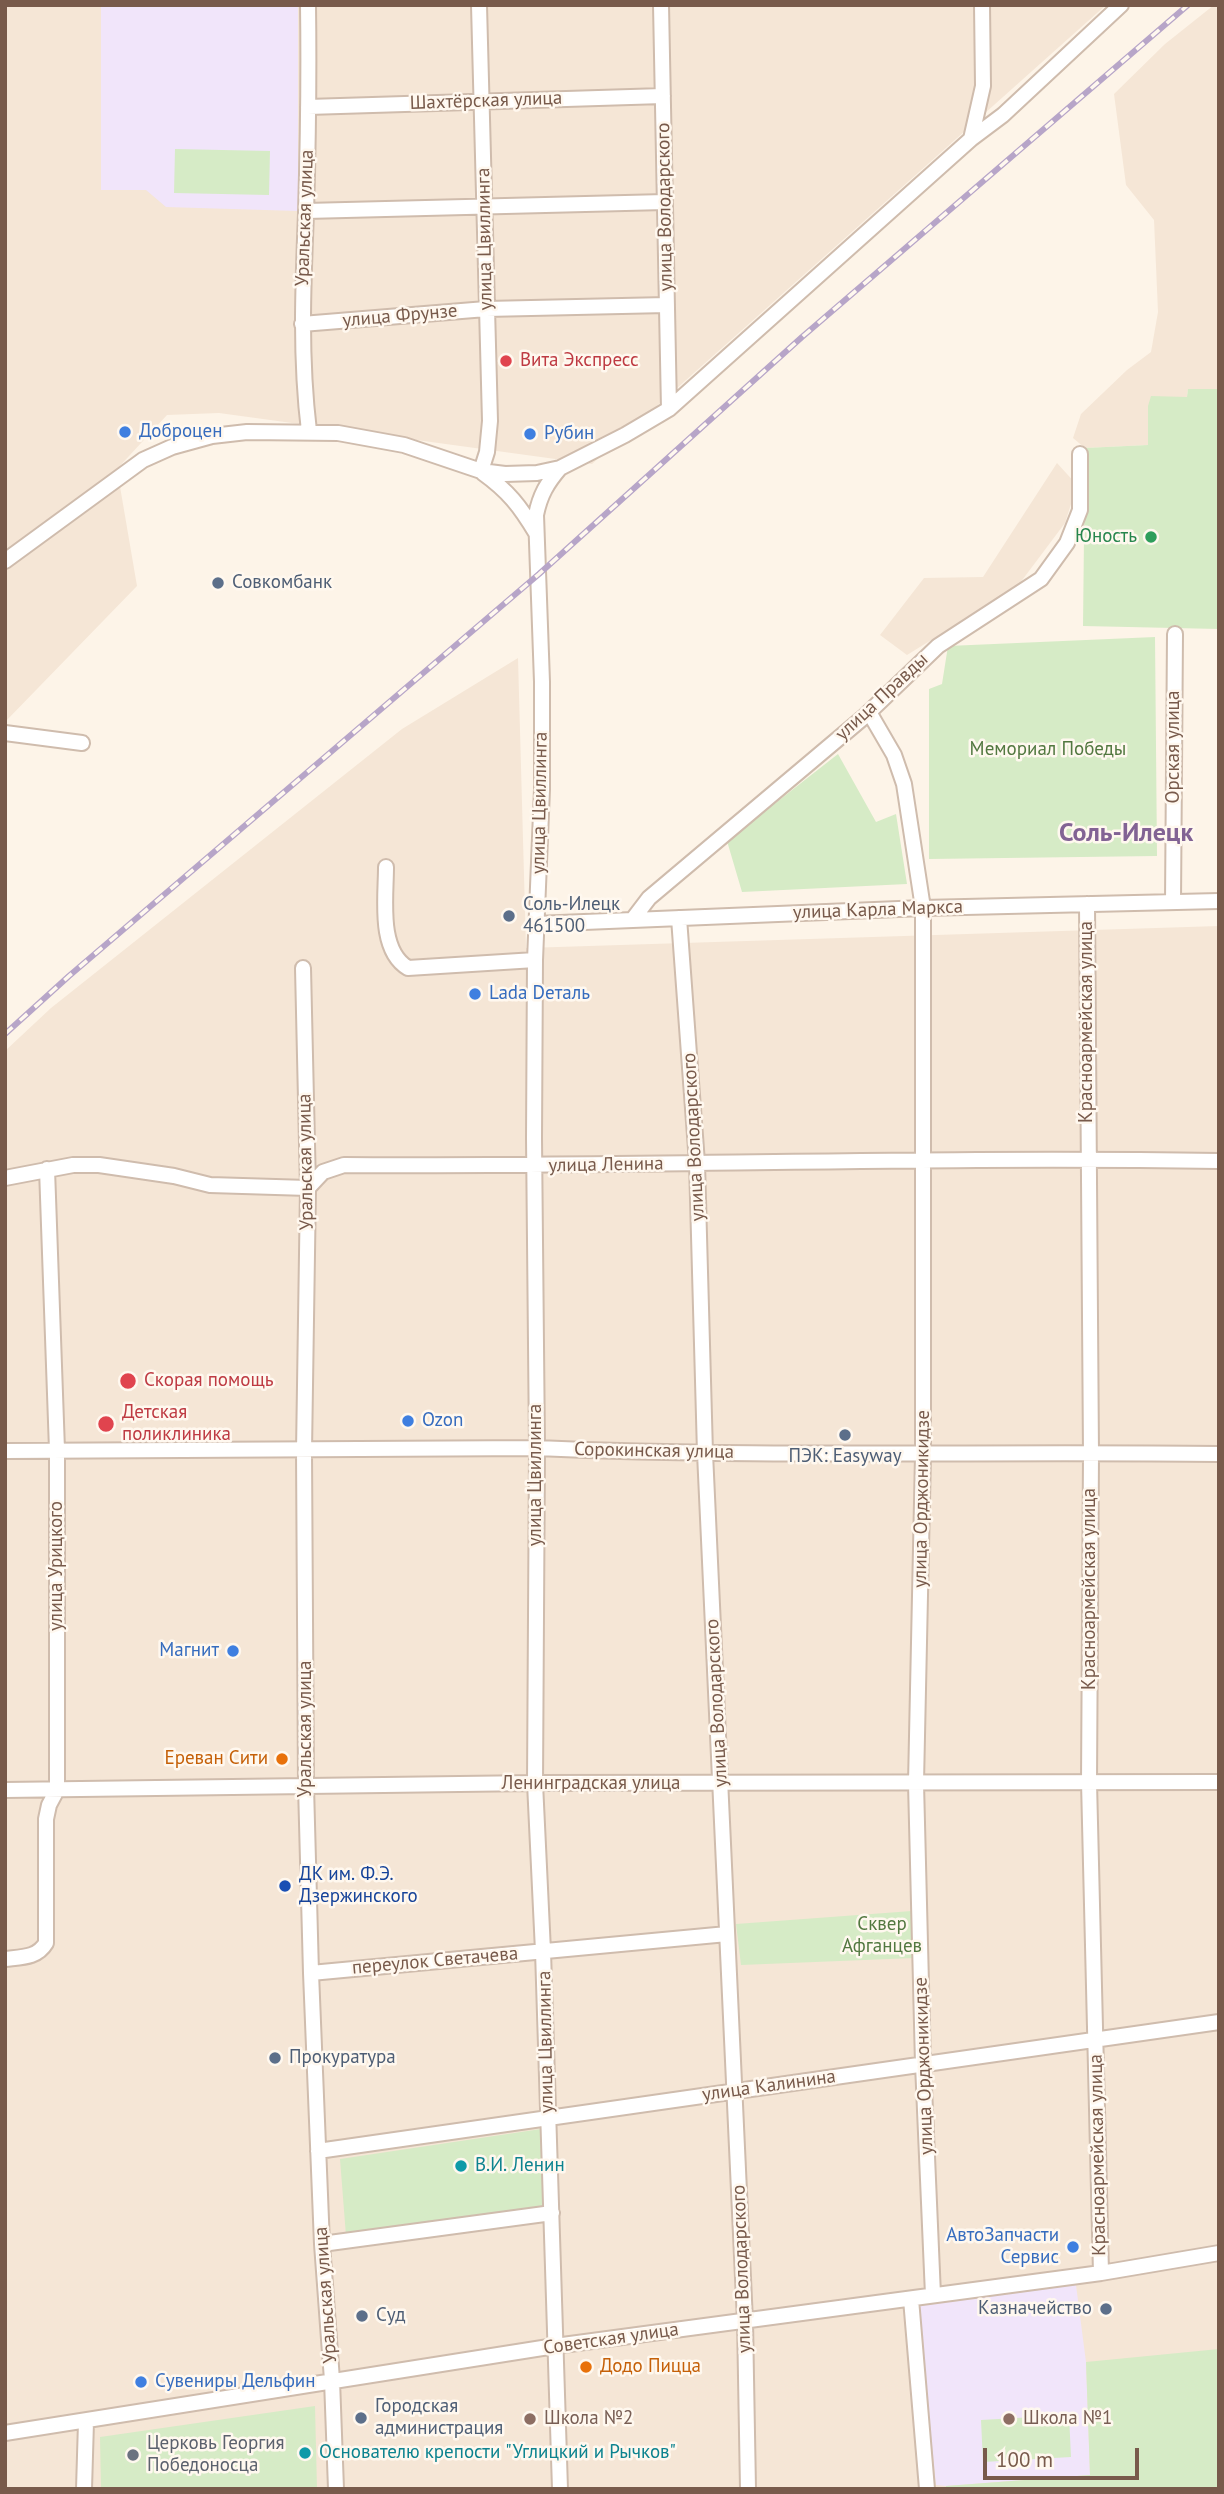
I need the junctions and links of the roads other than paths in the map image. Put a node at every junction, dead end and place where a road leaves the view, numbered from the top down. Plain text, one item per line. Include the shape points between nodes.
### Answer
1 (308, 5) edge
2 (480, 5) edge
3 (661, 5) edge
4 (982, 5) edge
5 (1121, 5) edge
6 (663, 96) junction
7 (483, 101) junction
8 (308, 107) junction
9 (971, 139) junction
10 (665, 202) junction
11 (484, 207) junction
12 (306, 211) junction
13 (667, 305) junction
14 (486, 309) junction
15 (302, 324) junction
16 (669, 409) junction
17 (309, 431) junction
18 (1080, 454) dead end
19 (560, 468) junction
20 (481, 471) junction
21 (537, 534) junction
22 (5, 561) edge
23 (1175, 634) dead end
24 (869, 712) junction
25 (5, 733) edge
26 (82, 743) dead end
27 (386, 867) dead end
28 (1219, 901) edge
29 (1172, 902) junction
30 (1087, 904) junction
31 (923, 908) junction
32 (679, 918) junction
33 (633, 919) junction
34 (536, 924) junction
35 (536, 960) junction
36 (303, 968) dead end
37 (923, 1159) junction
38 (1088, 1159) junction
39 (1219, 1161) edge
40 (697, 1163) junction
41 (534, 1166) junction
42 (47, 1169) junction
43 (5, 1178) edge
44 (308, 1188) junction
45 (537, 1448) junction
46 (57, 1450) junction
47 (5, 1451) edge
48 (304, 1451) junction
49 (705, 1453) junction
50 (1091, 1454) junction
51 (1219, 1454) edge
52 (923, 1455) junction
53 (1089, 1782) junction
54 (1219, 1782) edge
55 (535, 1783) junction
56 (916, 1783) junction
57 (720, 1784) junction
58 (306, 1786) junction
59 (5, 1790) edge
60 (57, 1790) junction
61 (727, 1934) junction
62 (543, 1951) junction
63 (5, 1959) edge
64 (310, 1973) junction
65 (1219, 2022) edge
66 (1095, 2041) junction
67 (923, 2064) junction
68 (734, 2091) junction
69 (548, 2119) junction
70 (318, 2151) junction
71 (552, 2213) junction
72 (322, 2244) junction
73 (1219, 2253) edge
74 (1101, 2273) junction
75 (933, 2295) junction
76 (911, 2299) junction
77 (745, 2321) junction
78 (555, 2346) junction
79 (332, 2380) junction
80 (86, 2422) junction
81 (5, 2433) edge
82 (84, 2489) edge
83 (336, 2489) edge
84 (559, 2489) edge
85 (748, 2489) edge
86 (927, 2489) edge

1 - 8 street, Уральская улица
2 - 7 street, улица Цвиллинга
3 - 6 street, улица Володарского
4 - 9 street via 983,86
5 - 9 street
6 - 7 street, Шахтёрская улица
6 - 10 street, улица Володарского
7 - 8 street, Шахтёрская улица
7 - 11 street, улица Цвиллинга
8 - 12 street, Уральская улица
9 - 16 street
10 - 11 street
10 - 13 street, улица Володарского
11 - 12 street
11 - 14 street, улица Цвиллинга
12 - 15 street, Уральская улица
13 - 14 street, улица Фрунзе
13 - 16 street, улица Володарского
14 - 15 street, улица Фрунзе
14 - 20 street, улица Цвиллинга via 490,421
15 - 17 street, Уральская улица
16 - 19 street
17 - 20 street via 371,437
17 - 22 street via 212,436 172,447 121,474
18 - 24 street, улица Правды via 1080,510 1067,542 1041,579 938,646
19 - 20 street via 526,473
19 - 21 street, улица Цвиллинга via 540,497
20 - 21 street via 506,490
21 - 34 street, улица Цвиллинга via 542,789
23 - 29 street, Орская улица
24 - 31 street, улица Орджоникидзе via 894,755 904,784
24 - 33 street, улица Правды via 649,898
25 - 26 street
27 - 35 street via 387,925 399,963 418,969
28 - 29 street, улица Карла Маркса
29 - 30 street, улица Карла Маркса
30 - 31 street, улица Карла Маркса
30 - 38 street, Красноармейская улица
31 - 32 street, улица Карла Маркса
31 - 37 street, улица Орджоникидзе
32 - 33 street, улица Карла Маркса
32 - 40 street, улица Володарского
33 - 34 street, улица Карла Маркса
34 - 35 street, улица Цвиллинга
35 - 41 street, улица Цвиллинга
36 - 44 street, Уральская улица
37 - 38 street, улица Ленина
37 - 40 street, улица Ленина
37 - 52 street, улица Орджоникидзе
38 - 39 street, улица Ленина
38 - 50 street, Красноармейская улица
40 - 41 street, улица Ленина
40 - 49 street, улица Володарского
41 - 44 street, улица Ленина via 344,1165 323,1171
41 - 45 street, улица Цвиллинга
42 - 43 street
42 - 44 street via 99,1165 210,1185
42 - 46 street, улица Урицкого
44 - 48 street, Уральская улица
45 - 48 street, Сорокинская улица
45 - 49 street, Сорокинская улица
45 - 55 street, улица Цвиллинга
46 - 47 street, Сорокинская улица
46 - 48 street, Сорокинская улица
46 - 60 street, улица Урицкого
48 - 58 street, Уральская улица
49 - 52 street, Сорокинская улица
49 - 57 street, улица Володарского
50 - 51 street, Сорокинская улица
50 - 52 street, Сорокинская улица
50 - 53 street, Красноармейская улица
52 - 56 street, улица Орджоникидзе
53 - 54 street, Ленинградская улица
53 - 56 street, Ленинградская улица
53 - 66 street, Красноармейская улица
55 - 57 street, Ленинградская улица
55 - 58 street, Ленинградская улица
55 - 62 street, улица Цвиллинга
56 - 57 street, Ленинградская улица
56 - 67 street, улица Орджоникидзе
57 - 61 street, улица Володарского
58 - 60 street, Ленинградская улица
58 - 64 street, Уральская улица
59 - 60 street, Ленинградская улица
60 - 63 street, улица Урицкого via 46,1819 46,1943 33,1956
61 - 62 street, переулок Светачева
61 - 68 street, улица Володарского
62 - 64 street, переулок Светачева
62 - 69 street, улица Цвиллинга
64 - 70 street, Уральская улица
65 - 66 street, улица Калинина
66 - 67 street, улица Калинина
66 - 74 street, Красноармейская улица
67 - 68 street, улица Калинина
67 - 75 street, улица Орджоникидзе
68 - 69 street, улица Калинина
68 - 77 street, улица Володарского
69 - 70 street, улица Калинина
69 - 71 street, улица Цвиллинга
70 - 72 street, Уральская улица
71 - 72 street
71 - 78 street, улица Цвиллинга
72 - 79 street, Уральская улица
73 - 74 street, Советская улица
74 - 75 street, Советская улица
75 - 76 street, Советская улица
76 - 77 street, Советская улица
76 - 86 street
77 - 78 street, Советская улица
77 - 85 street, улица Володарского
78 - 79 street, Советская улица
78 - 84 street, улица Цвиллинга
79 - 80 street, Советская улица
79 - 83 street, Уральская улица
80 - 81 street, Советская улица
80 - 82 street

